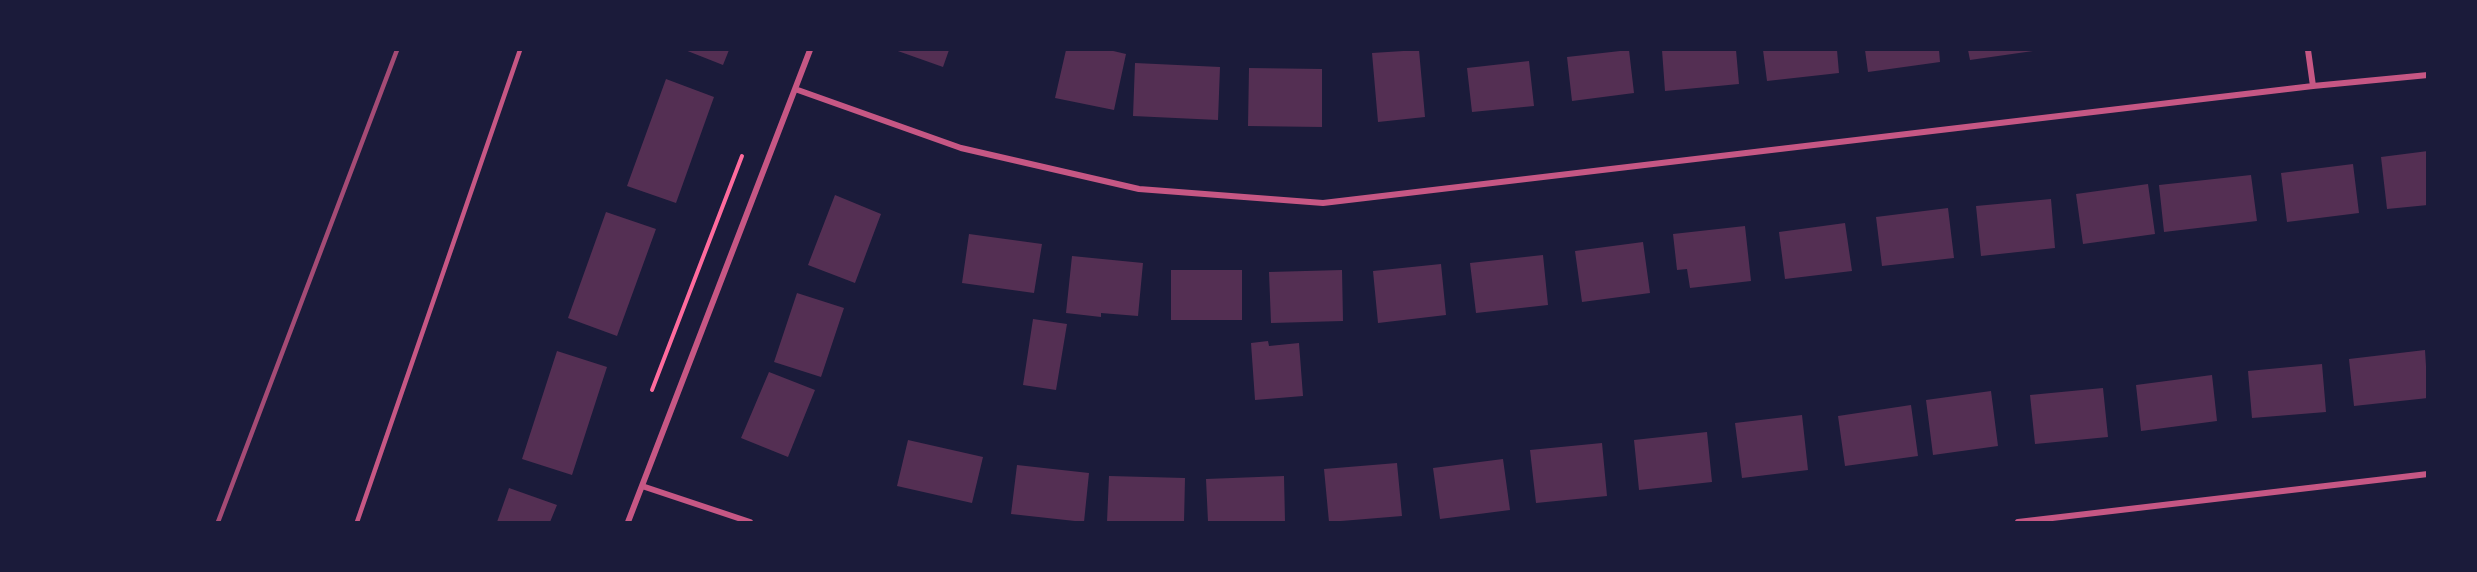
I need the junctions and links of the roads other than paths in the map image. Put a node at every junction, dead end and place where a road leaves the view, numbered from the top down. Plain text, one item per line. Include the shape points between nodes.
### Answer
1 (520, 50) edge
2 (810, 50) edge
3 (2308, 50) edge
4 (2427, 75) edge
5 (2313, 86) junction
6 (795, 88) junction
7 (2427, 474) edge
8 (642, 486) junction
9 (357, 522) edge
10 (628, 522) edge
11 (750, 522) edge
12 (2018, 522) edge

1 - 9 lane
2 - 6 street
3 - 5 street
4 - 5 street
5 - 6 street via 1323,203 1139,189 961,148
6 - 8 street
7 - 12 street
8 - 10 street
8 - 11 street

